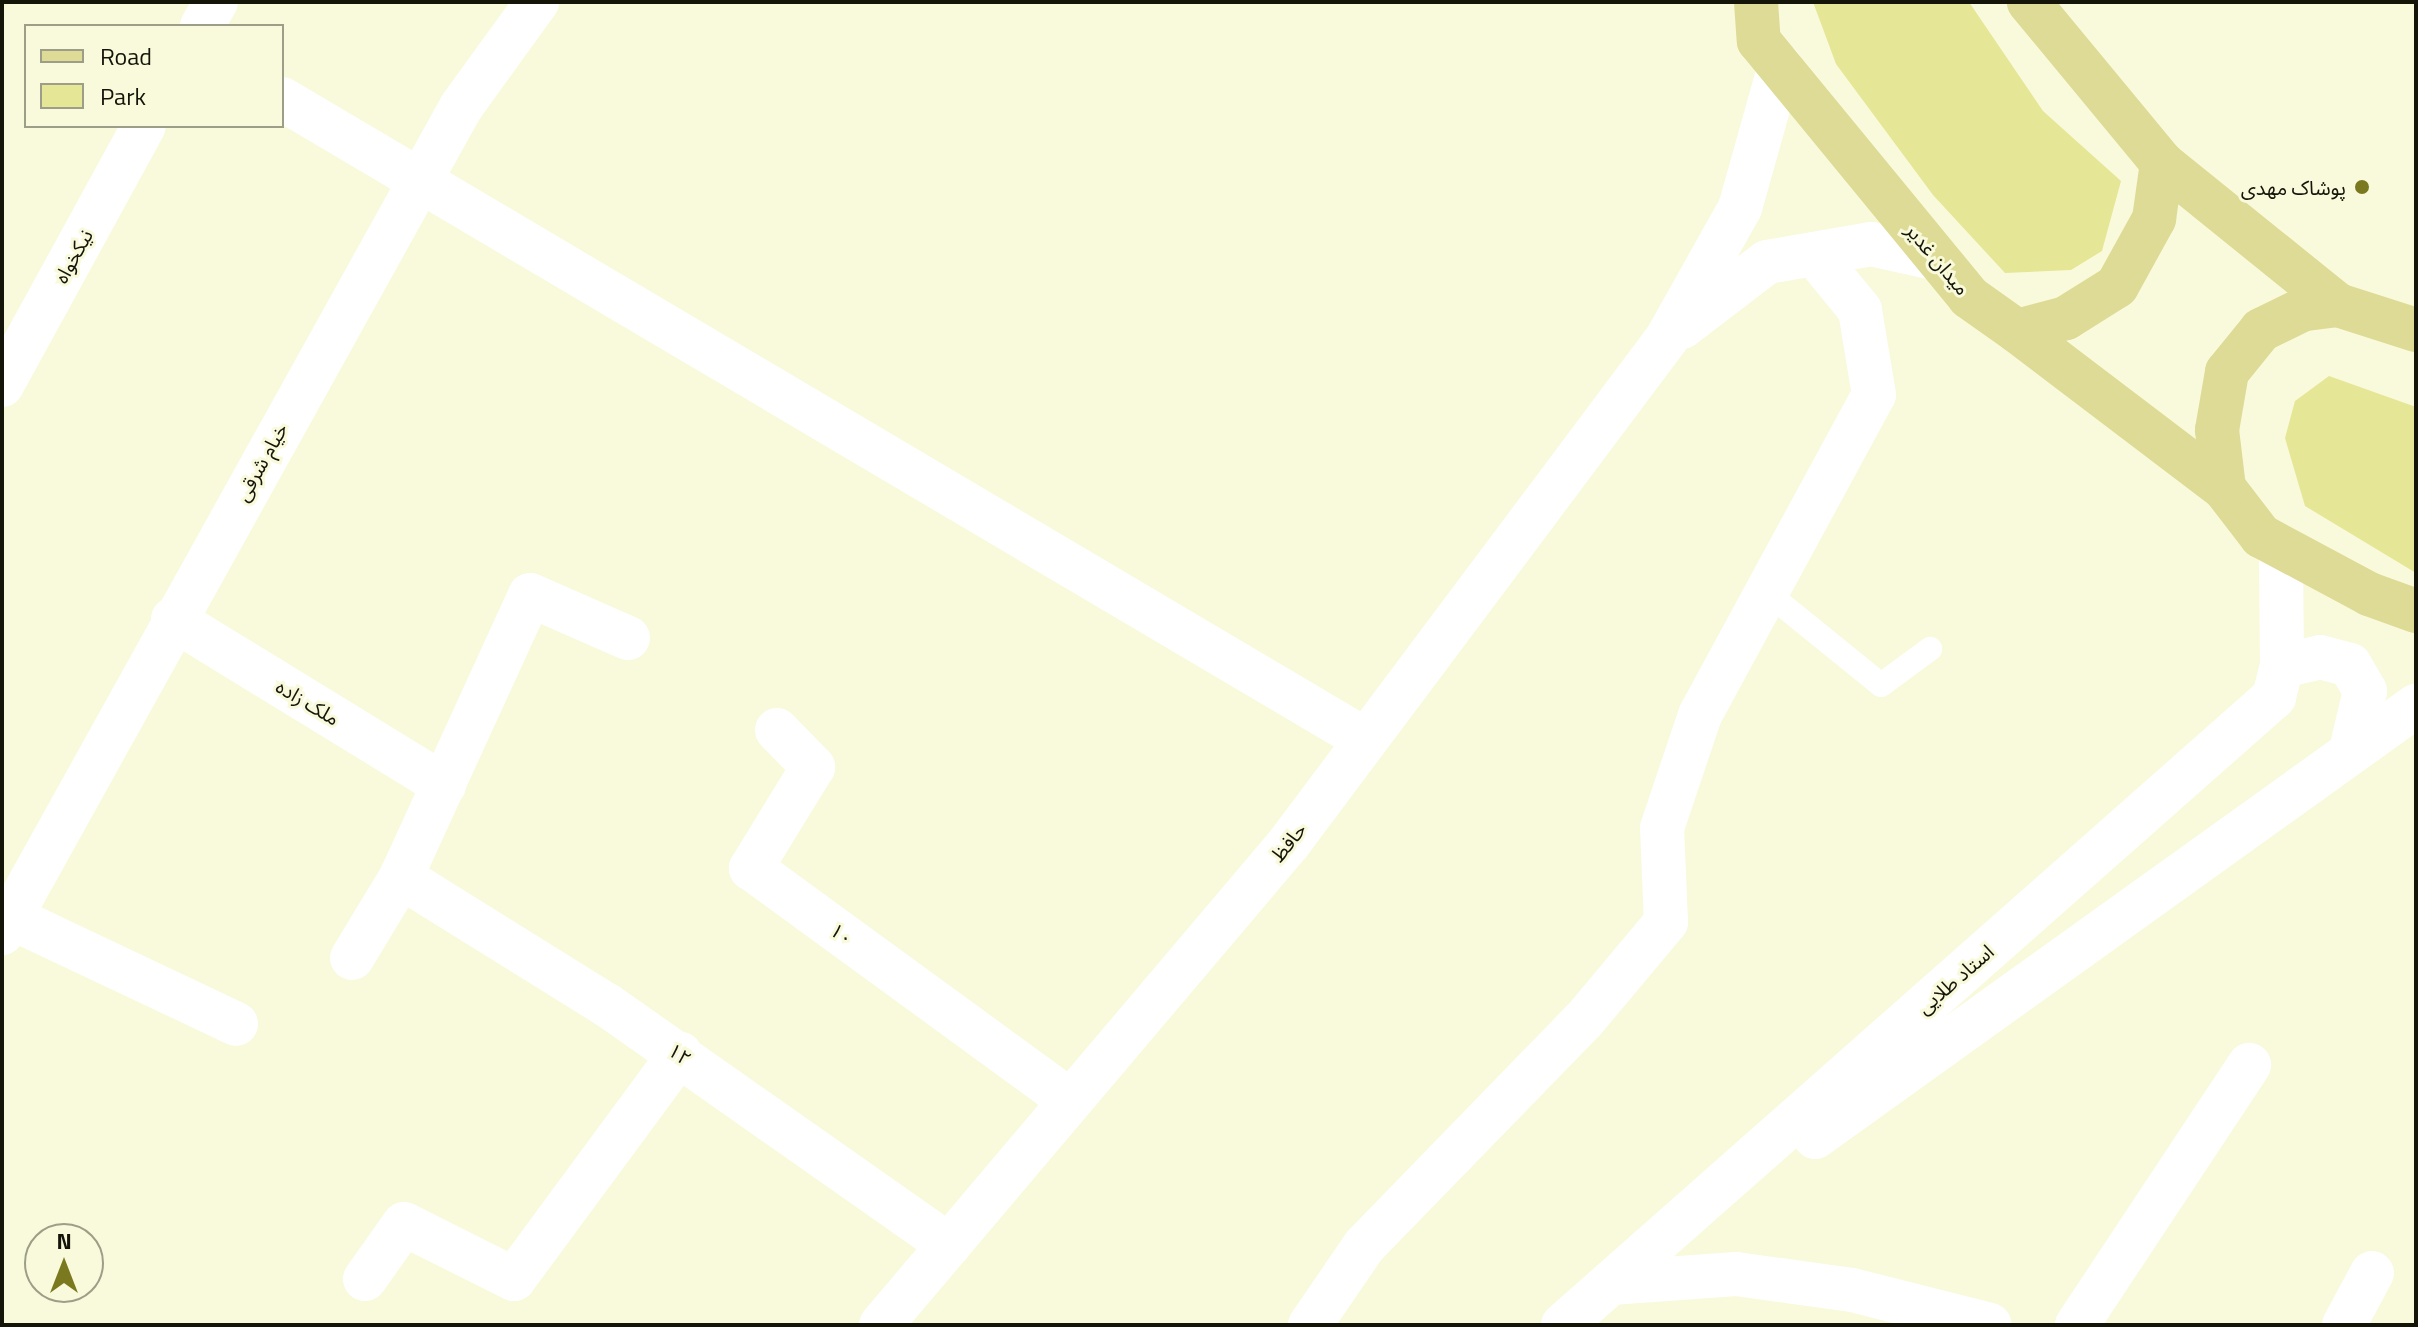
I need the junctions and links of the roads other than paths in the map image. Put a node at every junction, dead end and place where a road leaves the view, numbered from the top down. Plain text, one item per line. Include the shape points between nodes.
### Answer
1 (216, 2) edge
2 (537, 2) edge
3 (1756, 2) edge
4 (2029, 2) edge
5 (203, 24) edge
6 (1780, 66) junction
7 (284, 100) edge
8 (143, 128) edge
9 (2162, 163) junction
10 (422, 176) junction
11 (1814, 254) junction
12 (1938, 259) junction
13 (2338, 305) junction
14 (2416, 330) edge
15 (2017, 331) junction
16 (1667, 338) junction
17 (2, 385) edge
18 (2224, 488) junction
19 (2281, 547) junction
20 (1765, 591) junction
21 (2416, 611) edge
22 (173, 619) junction
23 (628, 638) dead end
24 (1930, 649) dead end
25 (2282, 666) junction
26 (2416, 706) edge
27 (777, 730) dead end
28 (1366, 740) junction
29 (2351, 750) junction
30 (444, 785) junction
31 (401, 877) junction
32 (6, 925) edge
33 (352, 958) dead end
34 (236, 1024) dead end
35 (680, 1054) junction
36 (2249, 1065) dead end
37 (1070, 1101) junction
38 (949, 1245) junction
39 (2372, 1273) dead end
40 (365, 1279) dead end
41 (1611, 1283) junction
42 (881, 1325) edge
43 (1310, 1325) edge
44 (1563, 1325) edge
45 (1990, 1325) edge
46 (2077, 1325) edge
47 (2344, 1325) edge

1 - 5 street
2 - 10 street, خیام شرقی via 461,107
3 - 6 main road, میدان غدیر via 1759,41
4 - 9 main road
6 - 12 main road, میدان غدیر
6 - 16 street via 1740,208
7 - 10 street
8 - 17 street, نیکخواه
9 - 13 main road
9 - 15 main road via 2154,219 2117,286 2066,318
10 - 22 street, خیام شرقی
10 - 28 street
11 - 12 street via 1871,244
11 - 16 street via 1767,262
11 - 20 street via 1860,310 1874,395
12 - 15 main road, میدان غدیر via 1969,297
13 - 14 main road
13 - 18 main road via 2304,309 2261,330 2227,372 2217,430
15 - 18 main road, میدان غدیر
16 - 28 street, حافظ
18 - 19 main road, میدان غدیر via 2261,536
19 - 21 main road, میدان غدیر
19 - 25 street
20 - 24 lane via 1881,685
20 - 43 street via 1700,715 1662,828 1666,922 1584,1020 1364,1246
22 - 30 street, ملک زاده
22 - 32 street, خیام شرقی
23 - 30 street via 530,595
25 - 29 street via 2320,657 2350,665 2365,691
25 - 41 street, استاد طلایی via 2274,697
26 - 29 street, استاد طلایی
27 - 37 street, ۱۰ via 813,767 751,868
28 - 37 street, حافظ
29 - 41 street, استاد طلایی
30 - 31 street
31 - 33 street
31 - 35 street, ۱۲
32 - 34 street
35 - 38 street, ۱۲
35 - 40 street via 514,1279 404,1224
36 - 46 street
37 - 38 street, حافظ
38 - 42 street, حافظ
39 - 47 street
41 - 44 street, استاد طلایی
41 - 45 street via 1736,1274 1852,1290

